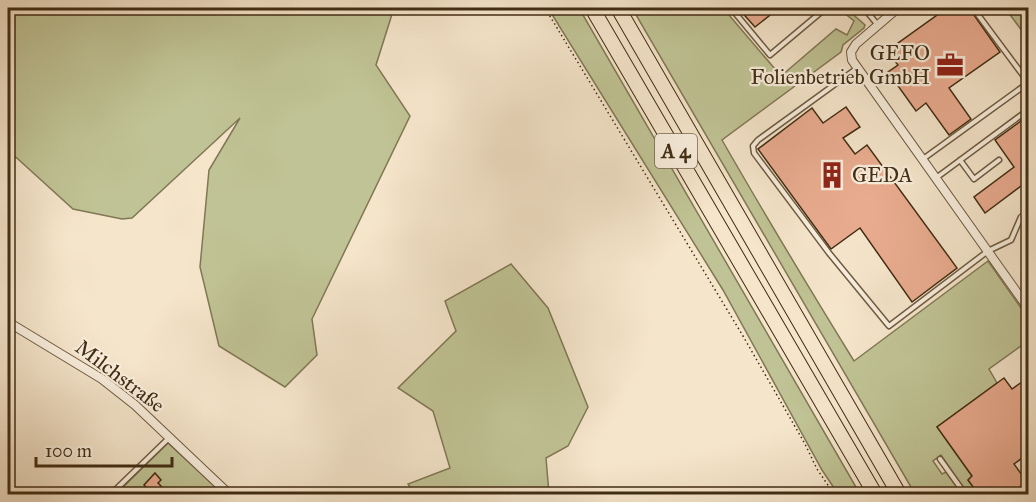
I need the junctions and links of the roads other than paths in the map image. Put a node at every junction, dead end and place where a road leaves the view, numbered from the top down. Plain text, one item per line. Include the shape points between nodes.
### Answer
1 (592, 8) edge
2 (618, 8) edge
3 (731, 8) edge
4 (826, 8) edge
5 (864, 8) edge
6 (898, 8) edge
7 (973, 8) edge
8 (878, 25) junction
9 (856, 68) junction
10 (1029, 83) edge
11 (1029, 110) edge
12 (923, 159) junction
13 (960, 160) junction
14 (999, 160) dead end
15 (936, 178) junction
16 (1029, 212) edge
17 (988, 251) junction
18 (1029, 308) edge
19 (8, 322) edge
20 (169, 438) junction
21 (940, 459) dead end
22 (111, 495) edge
23 (230, 495) edge
24 (875, 495) edge
25 (899, 495) edge
26 (965, 495) edge

1 - 24 highway, A 4
2 - 25 highway, A 4
3 - 4 lane via 770,55
5 - 8 lane
6 - 8 street
7 - 10 lane
8 - 9 street via 851,52
9 - 12 street
9 - 17 lane via 758,140 753,146 754,153 889,326
10 - 12 lane
11 - 13 lane
12 - 15 street
13 - 14 lane via 974,179
13 - 15 lane
15 - 17 street
16 - 17 lane via 1021,217 1011,240
17 - 18 street
19 - 20 street, Milchstraße via 102,379
20 - 22 lane
20 - 23 street, Milchstraße
21 - 26 lane

